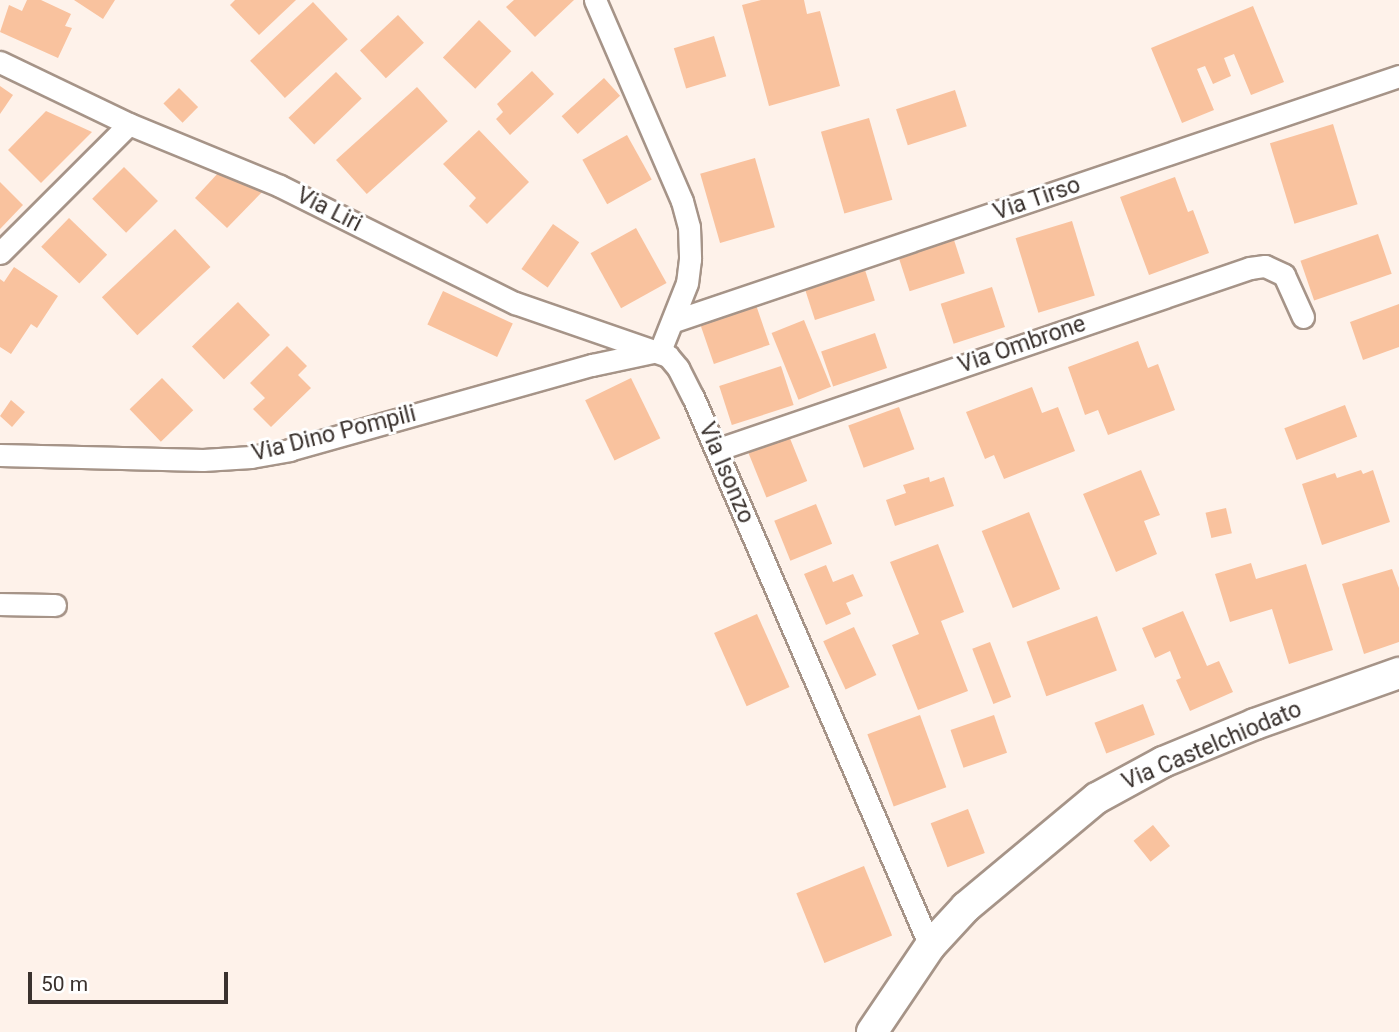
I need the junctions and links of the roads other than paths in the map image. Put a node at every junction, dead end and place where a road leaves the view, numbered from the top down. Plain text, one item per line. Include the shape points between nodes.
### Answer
1 (595, 0) edge
2 (0, 62) edge
3 (1399, 76) edge
4 (129, 124) junction
5 (0, 253) edge
6 (1303, 317) dead end
7 (674, 321) junction
8 (660, 351) junction
9 (716, 450) junction
10 (0, 455) edge
11 (0, 604) edge
12 (55, 605) dead end
13 (1399, 673) edge
14 (930, 946) junction
15 (872, 1032) edge

1 - 7 street via 686,214 690,260
2 - 4 street, Via Liri
3 - 7 street, Via Tirso
4 - 5 street
4 - 8 street, Via Liri via 280,186 515,303
6 - 9 street, Via Ombrone via 1284,275 1265,266 1250,268
7 - 8 street
8 - 9 street, Via Isonzo via 678,368
8 - 10 street, Via Dino Pompili via 592,365 251,457
9 - 14 street, Via Isonzo
11 - 12 street
13 - 14 street, Via Castelchiodato via 1255,724 1130,778 1077,812 1007,870
14 - 15 street, Via Castelchiodato

